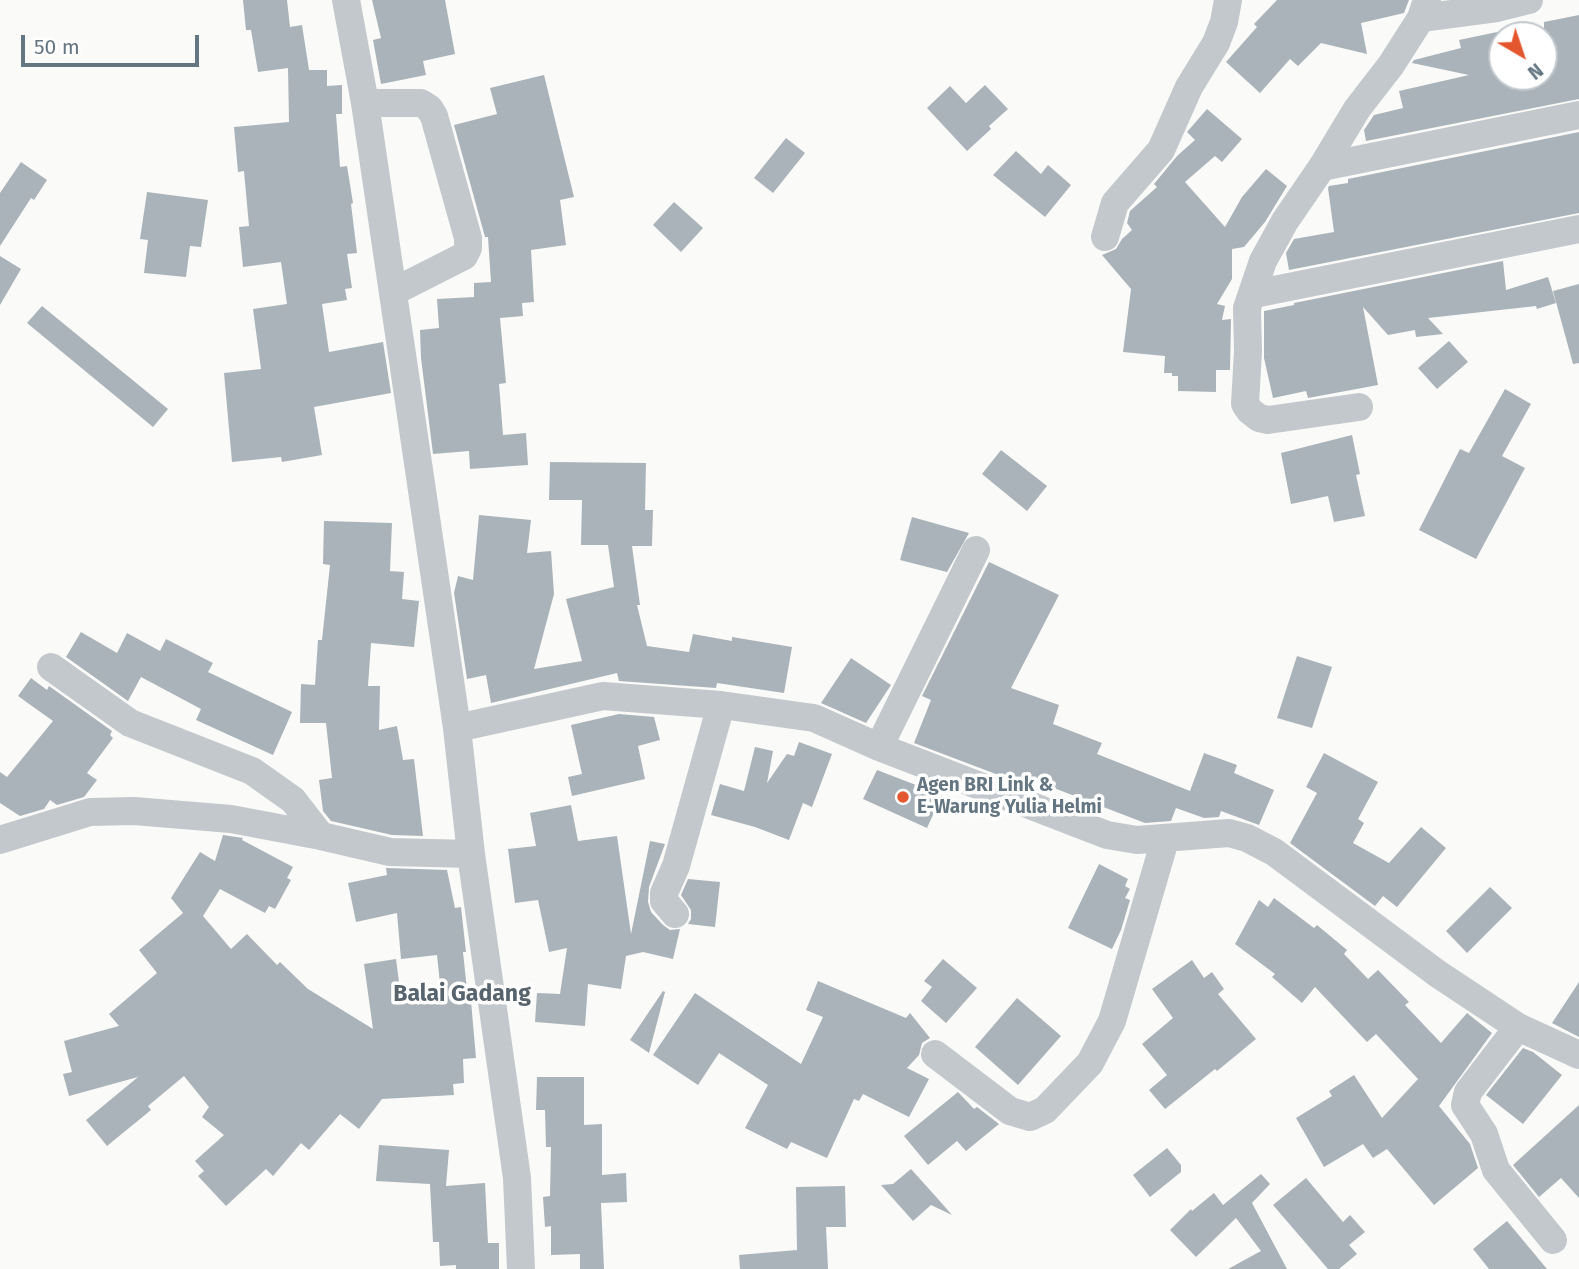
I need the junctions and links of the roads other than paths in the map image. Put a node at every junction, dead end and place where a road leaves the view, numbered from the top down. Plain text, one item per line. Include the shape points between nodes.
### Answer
1 (346, 0) edge
2 (1228, 0) edge
3 (1530, 0) edge
4 (1424, 9) edge
5 (365, 103) junction
6 (1579, 115) edge
7 (1322, 167) junction
8 (1579, 229) edge
9 (1105, 237) dead end
10 (393, 292) junction
11 (1254, 294) junction
12 (1359, 407) dead end
13 (976, 550) dead end
14 (51, 667) dead end
15 (721, 705) junction
16 (457, 728) junction
17 (879, 747) junction
18 (321, 836) junction
19 (0, 840) edge
20 (1165, 840) junction
21 (471, 854) junction
22 (675, 914) dead end
23 (1518, 1027) junction
24 (935, 1054) dead end
25 (1579, 1055) edge
26 (1553, 1240) dead end
27 (521, 1269) edge

1 - 5 street
2 - 9 street via 1216,43 1189,87 1161,150 1115,203
3 - 4 street via 1497,8
4 - 7 street
5 - 10 street
5 - 10 street via 421,103 429,108 468,238 464,256
6 - 7 street
7 - 11 street via 1263,261
8 - 11 street
10 - 16 street
11 - 12 street via 1247,308 1245,404 1251,411 1268,420
13 - 17 street
14 - 18 street via 130,723 252,771 293,800
15 - 16 street via 603,696
15 - 17 street via 814,718
15 - 22 street via 676,866 664,893 664,901
16 - 21 street
17 - 20 street via 1107,835
18 - 19 street via 231,819 134,811 90,812
18 - 21 street via 390,852
20 - 23 street via 1229,833 1274,852 1438,974
20 - 24 street via 1112,1021 1090,1063 1045,1110 1030,1117 1010,1111
21 - 27 street via 517,1178
23 - 25 street
23 - 26 street via 1468,1092 1465,1105 1484,1134 1496,1170

